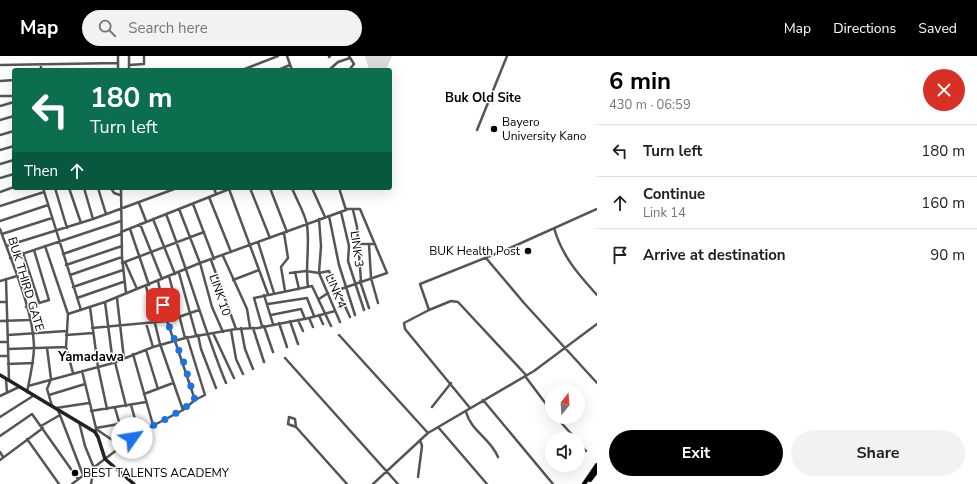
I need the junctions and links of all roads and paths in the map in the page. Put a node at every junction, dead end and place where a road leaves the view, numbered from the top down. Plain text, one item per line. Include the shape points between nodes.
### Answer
1 (118, 56) edge
2 (129, 56) edge
3 (144, 56) edge
4 (278, 56) edge
5 (287, 56) edge
6 (507, 56) edge
7 (349, 57) edge
8 (118, 63) junction
9 (0, 65) edge
10 (41, 65) joint
11 (129, 65) joint
12 (290, 65) junction
13 (118, 68) edge
14 (247, 68) edge
15 (283, 68) edge
16 (291, 68) edge
17 (331, 68) edge
18 (351, 68) edge
19 (12, 80) edge
20 (0, 81) edge
21 (0, 96) edge
22 (12, 96) edge
23 (12, 103) edge
24 (0, 106) edge
25 (12, 117) edge
26 (0, 120) edge
27 (477, 130) dead end
28 (12, 132) edge
29 (0, 135) edge
30 (12, 147) edge
31 (0, 150) edge
32 (12, 161) edge
33 (0, 164) edge
34 (12, 175) edge
35 (0, 178) edge
36 (12, 188) edge
37 (56, 190) edge
38 (70, 190) edge
39 (85, 190) edge
40 (99, 190) edge
41 (112, 190) edge
42 (120, 190) edge
43 (172, 190) edge
44 (215, 190) edge
45 (228, 190) edge
46 (231, 190) edge
47 (251, 190) edge
48 (271, 190) edge
49 (293, 190) edge
50 (313, 190) edge
51 (340, 190) edge
52 (0, 192) edge
53 (44, 192) joint
54 (216, 194) junction
55 (120, 196) junction
56 (209, 197) junction
57 (139, 203) junction
58 (193, 204) junction
59 (48, 205) junction
60 (0, 206) edge
61 (179, 209) junction
62 (346, 209) junction
63 (597, 209) edge
64 (121, 210) junction
65 (354, 210) junction
66 (341, 212) junction
67 (106, 214) junction
68 (166, 214) junction
69 (330, 216) junction
70 (325, 217) junction
71 (52, 218) junction
72 (93, 219) junction
73 (153, 219) junction
74 (319, 219) junction
75 (0, 221) edge
76 (121, 221) junction
77 (146, 221) junction
78 (81, 223) junction
79 (140, 224) junction
80 (306, 224) junction
81 (67, 228) junction
82 (554, 228) junction
83 (0, 229) edge
84 (130, 229) junction
85 (56, 230) junction
86 (204, 232) junction
87 (286, 232) junction
88 (121, 233) junction
89 (2, 234) junction
90 (190, 237) junction
91 (270, 238) junction
92 (60, 242) junction
93 (177, 242) junction
94 (258, 242) junction
95 (359, 244) junction
96 (369, 244) junction
97 (375, 244) junction
98 (250, 245) junction
99 (6, 246) junction
100 (45, 246) junction
101 (122, 246) junction
102 (164, 246) junction
103 (34, 250) junction
104 (151, 252) junction
105 (231, 252) junction
106 (23, 253) junction
107 (63, 254) junction
108 (139, 256) junction
109 (223, 256) junction
110 (122, 257) junction
111 (10, 258) junction
112 (486, 258) junction
113 (212, 259) junction
114 (124, 262) junction
115 (200, 264) junction
116 (66, 265) junction
117 (187, 269) junction
118 (123, 270) junction
119 (259, 270) junction
120 (306, 271) junction
121 (296, 272) junction
122 (179, 273) junction
123 (319, 273) junction
124 (290, 274) dead end
125 (70, 275) junction
126 (175, 275) junction
127 (17, 276) junction
128 (169, 276) junction
129 (371, 278) junction
130 (162, 279) junction
131 (6, 280) junction
132 (233, 280) junction
133 (158, 281) junction
134 (360, 281) junction
135 (0, 282) edge
136 (123, 282) junction
137 (354, 283) junction
138 (149, 285) junction
139 (146, 286) junction
140 (345, 286) junction
141 (73, 287) junction
142 (308, 287) junction
143 (137, 289) junction
144 (299, 289) junction
145 (338, 290) junction
146 (285, 291) junction
147 (126, 293) junction
148 (274, 293) junction
149 (268, 294) junction
150 (328, 294) junction
151 (264, 295) junction
152 (597, 295) edge
153 (76, 298) junction
154 (117, 298) junction
155 (319, 299) junction
156 (0, 302) edge
157 (6, 302) junction
158 (39, 302) junction
159 (105, 302) junction
160 (378, 303) dead end
161 (268, 304) junction
162 (26, 307) junction
163 (90, 307) junction
164 (369, 308) dead end
165 (81, 310) junction
166 (199, 310) junction
167 (335, 310) junction
168 (364, 310) dead end
169 (429, 310) junction
170 (68, 314) junction
171 (190, 314) junction
172 (271, 314) junction
173 (325, 314) junction
174 (319, 315) junction
175 (355, 315) dead end
176 (314, 316) junction
177 (350, 317) dead end
178 (179, 318) junction
179 (309, 318) junction
180 (305, 319) junction
181 (30, 320) junction
182 (298, 320) junction
183 (0, 321) edge
184 (167, 321) junction
185 (290, 321) junction
186 (7, 322) junction
187 (154, 322) junction
188 (340, 322) dead end
189 (146, 323) junction
190 (279, 323) junction
191 (273, 324) junction
192 (323, 324) dead end
193 (597, 324) edge
194 (120, 325) junction
195 (108, 326) junction
196 (263, 326) junction
197 (331, 326) dead end
198 (313, 327) dead end
199 (92, 328) junction
200 (241, 328) junction
201 (252, 328) junction
202 (236, 329) junction
203 (231, 330) junction
204 (303, 330) dead end
205 (66, 331) junction
206 (33, 332) junction
207 (223, 332) junction
208 (93, 333) junction
209 (213, 333) junction
210 (207, 334) junction
211 (8, 335) junction
212 (66, 335) junction
213 (197, 335) junction
214 (339, 335) dead end
215 (186, 337) junction
216 (175, 341) junction
217 (0, 342) edge
218 (8, 342) junction
219 (160, 344) junction
220 (298, 344) dead end
221 (34, 347) junction
222 (66, 347) junction
223 (153, 347) junction
224 (287, 347) dead end
225 (47, 348) junction
226 (565, 348) junction
227 (8, 349) junction
228 (146, 350) junction
229 (274, 352) dead end
230 (133, 354) junction
231 (0, 356) edge
232 (8, 356) junction
233 (285, 358) dead end
234 (124, 359) junction
235 (114, 362) junction
236 (264, 362) dead end
237 (33, 363) junction
238 (8, 364) junction
239 (98, 367) junction
240 (253, 368) dead end
241 (82, 371) junction
242 (73, 373) junction
243 (243, 374) dead end
244 (0, 375) edge
245 (525, 376) junction
246 (234, 378) dead end
247 (51, 379) junction
248 (7, 380) junction
249 (173, 383) junction
250 (226, 383) dead end
251 (451, 383) junction
252 (85, 384) junction
253 (597, 384) edge
254 (28, 386) junction
255 (19, 387) junction
256 (216, 388) dead end
257 (158, 389) junction
258 (27, 392) junction
259 (7, 393) junction
260 (144, 394) junction
261 (49, 395) junction
262 (0, 396) edge
263 (33, 396) junction
264 (195, 400) junction
265 (484, 400) junction
266 (146, 402) junction
267 (90, 403) junction
268 (545, 403) edge
269 (131, 405) junction
270 (126, 406) junction
271 (432, 407) dead end
272 (55, 408) junction
273 (115, 408) junction
274 (470, 408) junction
275 (107, 409) junction
276 (183, 410) junction
277 (92, 411) junction
278 (466, 412) junction
279 (60, 415) junction
280 (0, 417) edge
281 (79, 422) junction
282 (119, 424) junction
283 (153, 424) junction
284 (562, 424) edge
285 (42, 427) junction
286 (296, 427) dead end
287 (438, 427) junction
288 (96, 429) junction
289 (570, 432) edge
290 (139, 433) junction
291 (428, 433) junction
292 (0, 436) edge
293 (27, 439) junction
294 (420, 440) junction
295 (126, 442) junction
296 (121, 446) junction
297 (0, 452) edge
298 (3, 457) junction
299 (498, 457) dead end
300 (105, 459) junction
301 (0, 460) edge
302 (597, 465) edge
303 (94, 468) junction
304 (387, 471) junction
305 (597, 471) edge
306 (83, 475) junction
307 (418, 477) dead end
308 (78, 479) junction
309 (59, 484) edge
310 (72, 484) edge
311 (91, 484) edge
312 (134, 484) edge
313 (347, 484) edge
314 (373, 484) edge
315 (398, 484) edge
316 (487, 484) edge
317 (553, 484) edge
318 (584, 484) edge
319 (587, 484) edge

1 - 8 street
2 - 11 street
3 - 11 street via 144,64
4 - 14 street
5 - 12 street
6 - 27 street
7 - 17 street
7 - 18 street via 354,64
8 - 10 street
8 - 13 street
9 - 10 street
12 - 15 street
12 - 16 street
19 - 20 street
21 - 22 street
23 - 24 street
25 - 26 street
28 - 29 street
30 - 31 street
32 - 33 street
34 - 35 street
36 - 52 street
37 - 81 street
38 - 78 street
39 - 72 street
40 - 67 street
41 - 55 street
42 - 55 street
43 - 57 street
44 - 54 street
45 - 54 street
46 - 98 street
47 - 91 street
48 - 87 street
49 - 80 street
50 - 70 street
51 - 62 street
53 - 59 street
53 - 60 street
54 - 56 street
55 - 64 street
56 - 58 street
56 - 105 street
57 - 64 street
57 - 77 street
58 - 61 street
58 - 86 street
59 - 71 street
59 - 75 street
61 - 68 street
61 - 90 street, LINK 10
62 - 65 street
62 - 66 street
63 - 82 street
64 - 67 street
64 - 76 street
65 - 95 street
65 - 97 street via 360,209
66 - 69 street
66 - 137 street, LINK 3
67 - 72 street
68 - 73 street
68 - 93 street
69 - 70 street
69 - 140 street, LINK 4
70 - 74 street
71 - 85 street
71 - 89 street
72 - 78 street
73 - 77 street
73 - 102 street
74 - 80 street
74 - 123 street, LINK 4
76 - 88 street
76 - 92 street
77 - 79 street
78 - 81 street
79 - 84 street
79 - 104 street
80 - 87 street
80 - 120 street
81 - 85 street
82 - 112 street
82 - 152 street via 566,258
83 - 89 street, BUK THIRD GATE
84 - 88 street
84 - 108 street
85 - 92 street
85 - 99 street
86 - 90 street
86 - 113 street
87 - 91 street
87 - 146 street via 288,258 281,266
88 - 101 street
88 - 107 street
89 - 99 street, BUK THIRD GATE
90 - 93 street
90 - 115 street, LINK 10
91 - 94 street
92 - 100 street
92 - 107 street
93 - 102 street
93 - 117 street
94 - 98 street
94 - 148 street
95 - 96 street
95 - 134 street
96 - 97 street
96 - 129 street
97 - 129 street via 387,274
98 - 105 street
98 - 119 street
98 - 149 street
99 - 111 street, BUK THIRD GATE
100 - 103 street
100 - 170 street
101 - 110 street
101 - 116 street
102 - 104 street
102 - 126 street
103 - 106 street
103 - 158 street via 50,299
104 - 108 street
104 - 130 street
105 - 109 street
106 - 111 street
106 - 158 street
107 - 116 street
108 - 114 street
108 - 138 street
109 - 113 street
109 - 132 street
110 - 114 street
110 - 125 street
111 - 127 street, BUK THIRD GATE
112 - 169 street via 420,284
112 - 226 street
113 - 115 street
113 - 202 street
114 - 118 street
114 - 143 street
115 - 117 street
115 - 207 street, LINK 10 via 212,307
116 - 125 street
117 - 122 street
117 - 166 street
118 - 136 street
118 - 141 street
119 - 132 street
119 - 149 street
120 - 121 street
120 - 123 street
120 - 142 street
121 - 124 street
121 - 144 street
122 - 126 street
122 - 171 street
123 - 145 street via 329,270
123 - 150 street, LINK 4
125 - 141 street
126 - 128 street
127 - 131 street
127 - 162 street, BUK THIRD GATE
128 - 130 street
128 - 178 street
129 - 134 street
129 - 160 street
130 - 133 street
131 - 135 street
131 - 157 street
132 - 201 street
133 - 138 street
133 - 184 street
134 - 137 street
134 - 164 street
136 - 147 street
136 - 153 street
137 - 140 street
137 - 168 street, LINK 3
138 - 139 street
139 - 143 street
139 - 187 street
140 - 145 street
140 - 175 street, LINK 4
141 - 153 street
142 - 144 street
142 - 155 street via 313,287
143 - 147 street
144 - 146 street
145 - 177 street
146 - 148 street
147 - 154 street
148 - 149 street
149 - 151 street
150 - 155 street
150 - 167 street, LINK 4
151 - 161 street
151 - 196 street via 254,298
153 - 165 street
154 - 159 street
154 - 194 street
155 - 173 street
156 - 157 street
157 - 186 street
158 - 162 street
159 - 163 street
159 - 195 street
161 - 172 street
161 - 176 street via 307,298
162 - 181 street, BUK THIRD GATE
163 - 165 street
163 - 199 street
165 - 170 street
166 - 171 street
166 - 210 street
167 - 173 street
167 - 188 street, LINK 4
169 - 245 street via 451,300 458,302
169 - 251 street via 406,322 404,328
170 - 205 street
171 - 178 street
171 - 213 street
172 - 180 street via 301,309
172 - 191 street
173 - 174 street
173 - 197 street
174 - 176 street
174 - 192 street
176 - 179 street
178 - 184 street
178 - 215 street
179 - 180 street
179 - 198 street
180 - 182 street
181 - 186 street
181 - 206 street, BUK THIRD GATE
182 - 185 street
182 - 204 street
183 - 186 street
184 - 187 street
184 - 216 street
185 - 190 street
185 - 220 street
186 - 211 street
187 - 189 street
187 - 219 street
189 - 194 street
189 - 223 street
190 - 191 street
190 - 224 street
191 - 196 street
193 - 226 street
194 - 195 street
194 - 234 street
195 - 199 street
195 - 235 street
196 - 201 street
196 - 229 street
199 - 208 street
200 - 201 street
200 - 202 street
200 - 240 street
201 - 236 street
202 - 203 street
203 - 207 street
203 - 243 street via 236,358
205 - 206 street
205 - 212 street
206 - 211 street
206 - 221 street, BUK THIRD GATE
207 - 209 street
208 - 212 street
208 - 239 street
209 - 210 street
209 - 246 street
210 - 213 street
210 - 250 street
211 - 218 street
212 - 222 street
213 - 215 street
213 - 256 street
214 - 291 street
215 - 216 street
215 - 264 street via 206,394
216 - 219 street
216 - 264 street
217 - 218 street
218 - 227 street
219 - 223 street
219 - 249 street
221 - 225 street
221 - 227 street
221 - 237 street, BUK THIRD GATE
222 - 225 street
222 - 242 street
223 - 228 street
225 - 247 street
226 - 245 street
226 - 253 street
227 - 232 street
228 - 230 street
228 - 257 street
230 - 234 street
230 - 260 street
231 - 232 street
232 - 238 street
233 - 304 street
234 - 235 street
235 - 239 street
235 - 270 street
237 - 238 street
237 - 254 street, BUK THIRD GATE
238 - 248 street
239 - 241 street
239 - 275 street
241 - 242 street
241 - 252 street
242 - 247 street
244 - 248 street
245 - 265 street
245 - 268 street
247 - 254 street
247 - 261 street via 47,389
248 - 255 street
248 - 259 street
249 - 257 street
249 - 276 street
251 - 271 street
251 - 274 street
252 - 261 street
252 - 267 street
254 - 258 street, BUK THIRD GATE
255 - 258 street
255 - 259 street
257 - 260 street
258 - 263 street
259 - 262 street
260 - 266 street
261 - 272 street
263 - 272 street
263 - 280 street
264 - 276 street
265 - 274 street
265 - 317 street
266 - 269 street
266 - 283 street
267 - 272 street
267 - 277 street
269 - 270 street
269 - 290 street
270 - 273 street
272 - 279 street
272 - 281 street
273 - 275 street
273 - 282 street
274 - 278 street
275 - 277 street
276 - 283 street
277 - 288 street
278 - 287 street
278 - 299 street via 471,425 483,436
279 - 285 street
279 - 306 street
281 - 288 street
281 - 303 street
282 - 288 street
282 - 295 street
283 - 290 street
284 - 289 street
285 - 292 street via 31,414
285 - 293 street
285 - 308 street
286 - 313 street
287 - 291 street
287 - 316 street
288 - 296 street
288 - 300 street
290 - 295 street
291 - 294 street
293 - 298 street
293 - 309 street
294 - 304 street
294 - 307 street via 422,446
295 - 296 street
296 - 300 street
297 - 298 street
298 - 301 street
300 - 303 street
300 - 312 street
302 - 318 main road
303 - 306 street
303 - 311 street
304 - 314 street
304 - 315 street
305 - 319 main road
306 - 308 street
308 - 310 street

